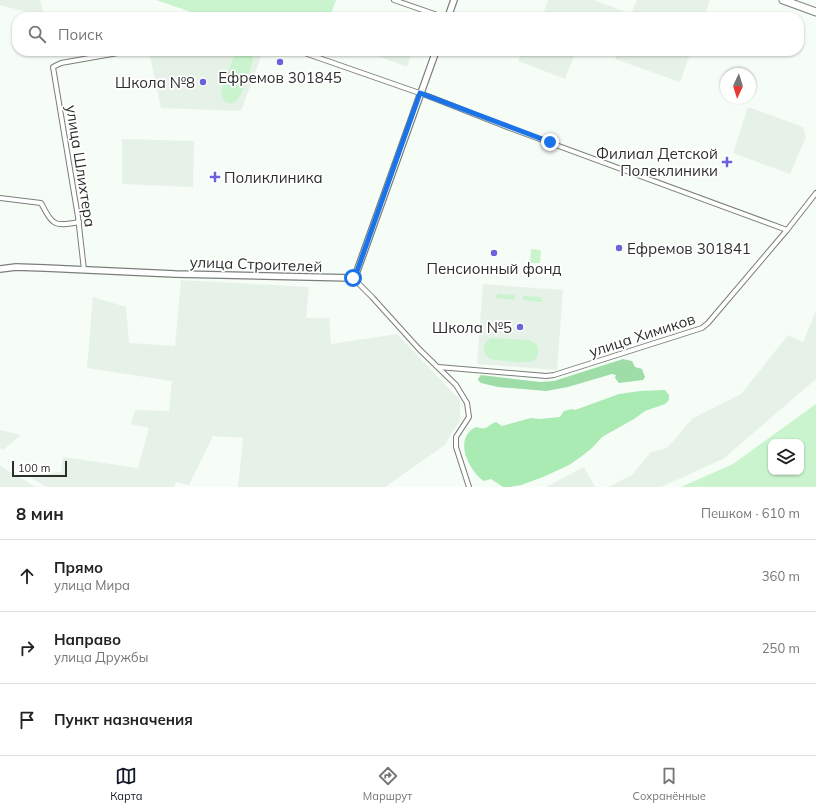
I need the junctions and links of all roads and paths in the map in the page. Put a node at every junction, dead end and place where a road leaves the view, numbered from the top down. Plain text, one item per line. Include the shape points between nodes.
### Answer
1 (394, 0) edge
2 (454, 0) edge
3 (783, 0) edge
4 (429, 12) edge
5 (450, 12) edge
6 (816, 12) edge
7 (101, 56) edge
8 (313, 56) edge
9 (434, 56) edge
10 (420, 93) junction
11 (816, 193) edge
12 (0, 198) edge
13 (79, 222) junction
14 (786, 230) junction
15 (0, 269) edge
16 (84, 270) junction
17 (353, 278) junction
18 (438, 367) junction
19 (469, 487) edge

1 - 4 street
2 - 5 street
3 - 6 main road
7 - 13 street, улица Шлихтера via 61,63 53,67
8 - 10 street
9 - 10 street
10 - 14 street
10 - 17 street
11 - 14 street, улица Химиков
12 - 13 street via 41,203 51,221 61,226
13 - 16 street, улица Шлихтера
14 - 18 street, улица Химиков via 702,328 554,375
15 - 16 street, улица Строителей via 16,267
16 - 17 street, улица Строителей
17 - 18 street
18 - 19 street via 456,385 467,403 468,417 456,437 456,447

